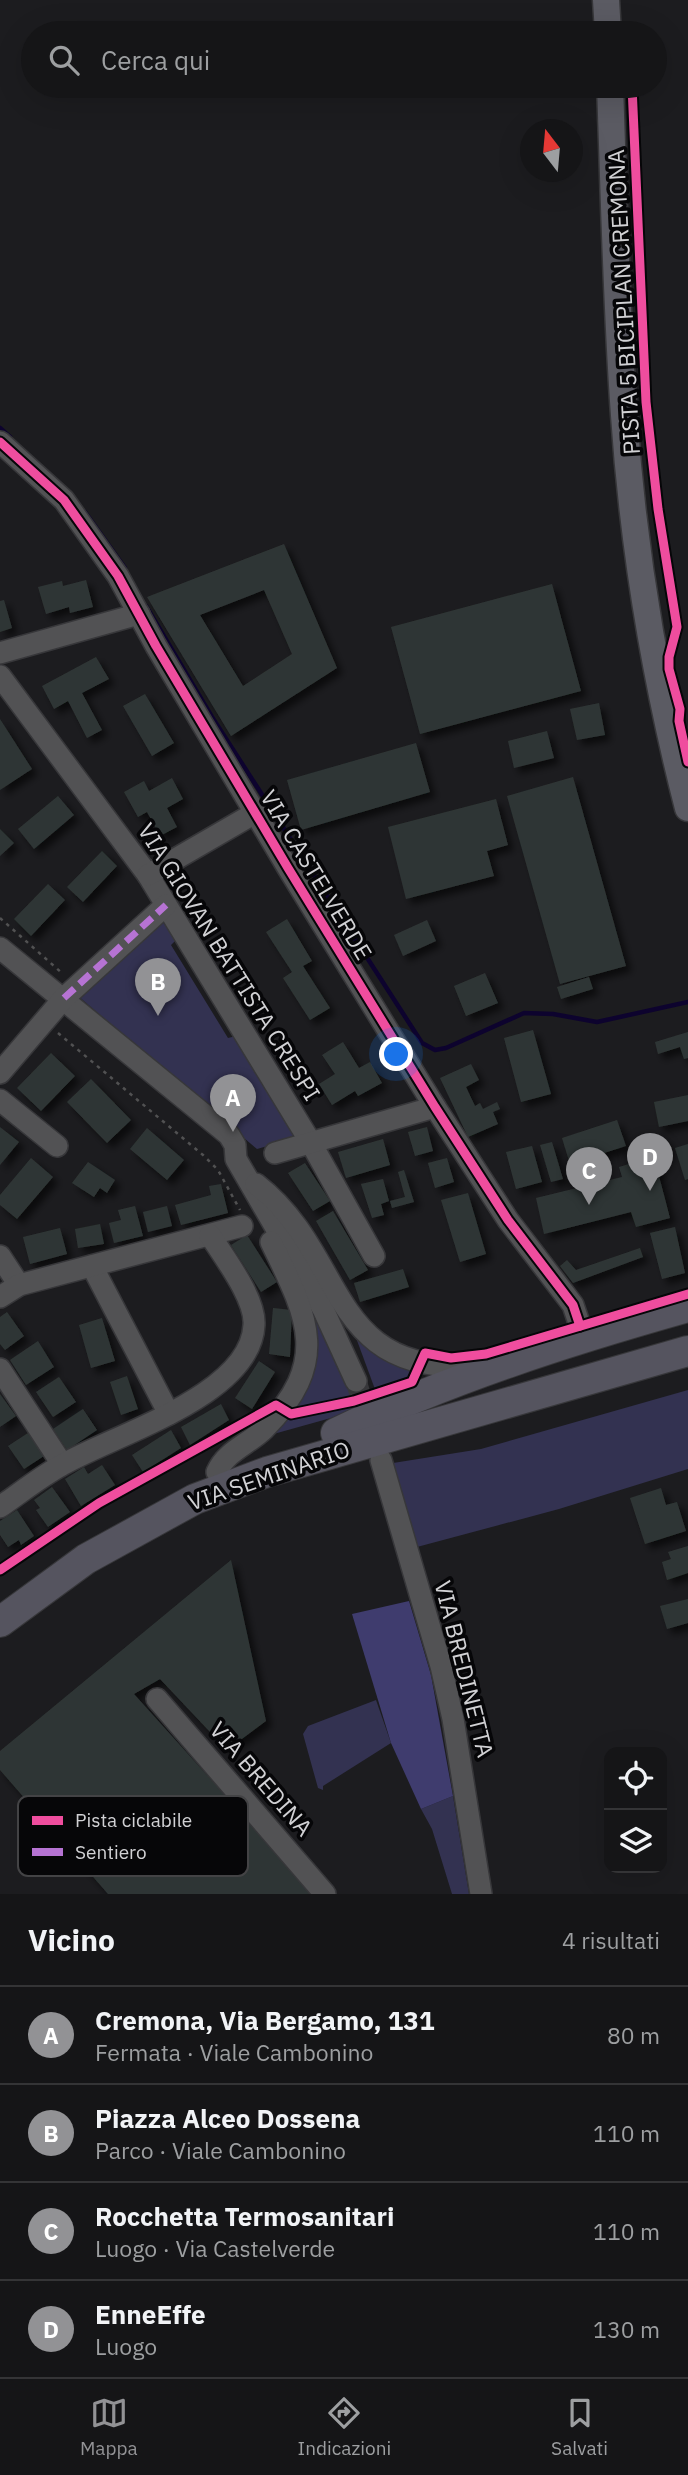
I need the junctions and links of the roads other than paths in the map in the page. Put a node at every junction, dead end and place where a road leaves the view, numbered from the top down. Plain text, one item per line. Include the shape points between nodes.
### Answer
1 (606, 0) edge
2 (607, 21) edge
3 (611, 98) edge
4 (0, 442) edge
5 (139, 614) junction
6 (0, 653) edge
7 (0, 676) edge
8 (687, 803) edge
9 (255, 813) junction
10 (148, 875) junction
11 (166, 905) junction
12 (0, 948) edge
13 (0, 964) edge
14 (65, 998) junction
15 (0, 1073) edge
16 (0, 1100) edge
17 (435, 1107) junction
18 (311, 1143) junction
19 (57, 1146) dead end
20 (275, 1153) dead end
21 (248, 1177) junction
22 (242, 1220) road end
23 (211, 1234) junction
24 (0, 1256) edge
25 (374, 1256) dead end
26 (92, 1266) junction
27 (19, 1285) junction
28 (0, 1297) edge
29 (573, 1305) junction
30 (688, 1307) edge
31 (607, 1330) junction
32 (688, 1330) edge
33 (576, 1340) junction
34 (688, 1351) edge
35 (500, 1364) junction
36 (0, 1369) edge
37 (688, 1372) edge
38 (356, 1381) tunnel mouth
39 (480, 1400) junction
40 (169, 1414) junction
41 (337, 1442) junction
42 (381, 1460) dead end
43 (62, 1464) junction
44 (217, 1472) junction
45 (0, 1507) edge
46 (0, 1596) edge
47 (0, 1622) edge
48 (157, 1699) dead end
49 (241, 1796) edge
50 (248, 1805) edge
51 (325, 1894) edge
52 (481, 1894) edge

1 - 2 main road
3 - 8 main road via 624,415 634,525 662,699
4 - 5 street, VIA CASTELVERDE via 64,500
5 - 6 street
5 - 9 street, VIA CASTELVERDE
7 - 10 street, VIA GIOVAN BATTISTA CRESPI
9 - 10 street
9 - 17 street, VIA CASTELVERDE
10 - 11 street, VIA GIOVAN BATTISTA CRESPI
11 - 14 street
11 - 18 street, VIA GIOVAN BATTISTA CRESPI
12 - 14 street
13 - 14 street
14 - 15 street
14 - 21 street via 229,1135 236,1159
16 - 19 street
17 - 18 street
17 - 29 street, VIA CASTELVERDE via 508,1220
18 - 20 street
18 - 25 street, VIA GIOVAN BATTISTA CRESPI
21 - 35 street via 286,1210 348,1313 374,1341 393,1353 441,1367
21 - 38 street via 323,1309
21 - 44 street via 257,1214 303,1310 308,1348 298,1384 282,1408 263,1430 222,1460
22 - 23 street
23 - 26 street
23 - 40 street via 246,1296 254,1326 227,1378
24 - 27 street
26 - 27 street
26 - 40 street
27 - 28 street
29 - 31 street, VIA CASTELVERDE
29 - 33 street via 580,1326
30 - 31 highway
31 - 33 highway
32 - 39 highway
33 - 35 highway
34 - 39 highway
35 - 41 highway via 388,1408
36 - 43 street
37 - 41 highway via 496,1425 400,1444
39 - 41 highway, VIA SEMINARIO
40 - 43 street
41 - 44 highway, VIA SEMINARIO via 247,1459
41 - 47 highway, VIA SEMINARIO via 157,1517 77,1564
42 - 52 street, VIA BREDINETTA via 444,1679
43 - 45 street
44 - 46 highway, VIA SEMINARIO via 111,1521
48 - 49 street, VIA BREDINA
50 - 51 street, VIA BREDINA

